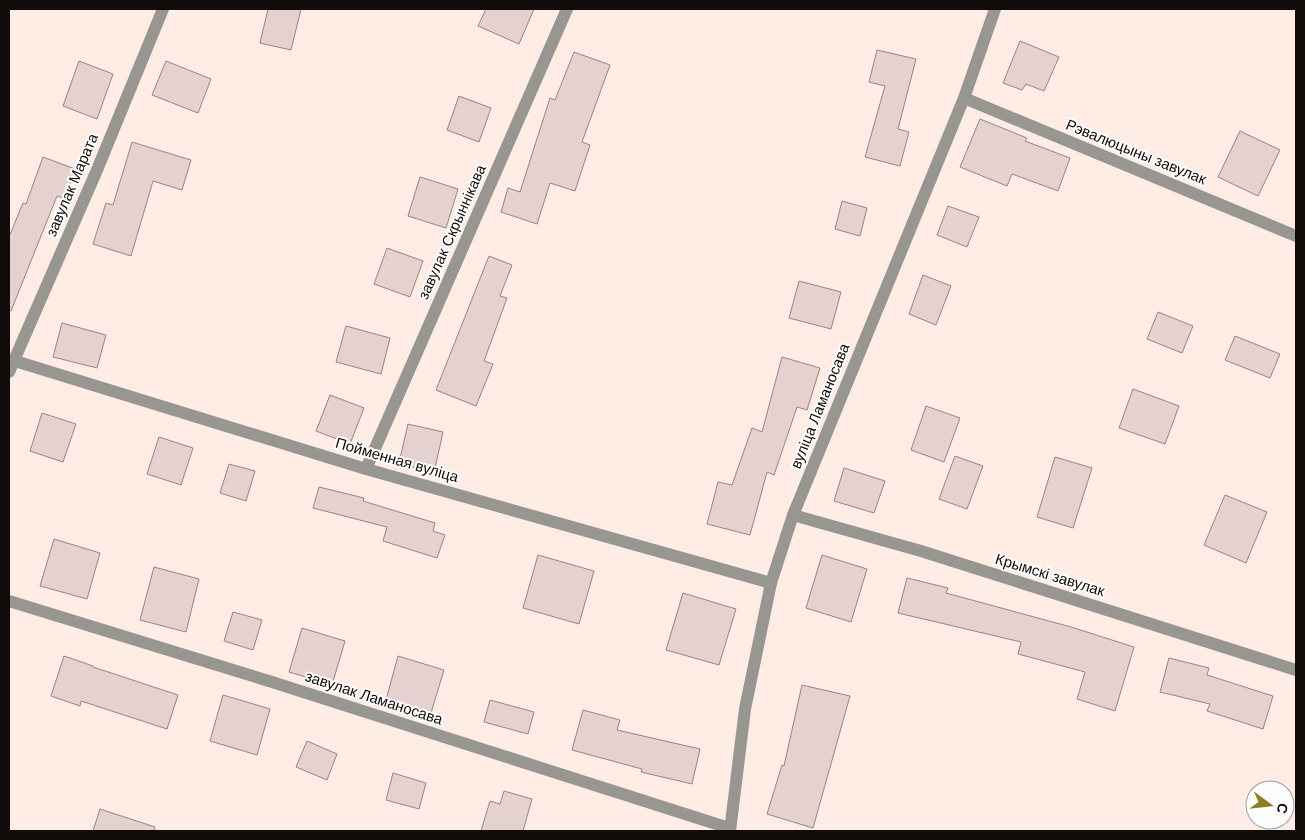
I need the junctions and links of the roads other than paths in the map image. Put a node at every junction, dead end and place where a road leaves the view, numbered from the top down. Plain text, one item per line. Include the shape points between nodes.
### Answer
1 (163, 9) edge
2 (567, 9) edge
3 (995, 9) edge
4 (964, 98) junction
5 (1296, 236) edge
6 (15, 361) junction
7 (9, 372) edge
8 (366, 469) junction
9 (793, 515) junction
10 (771, 583) junction
11 (9, 602) edge
12 (1296, 670) edge
13 (730, 829) edge

1 - 6 street, завулак Марата
2 - 8 street, завулак Скрыннікава
3 - 4 street, вуліца Ламаносава
4 - 5 street, Рэвалюцыны завулак
4 - 9 street, вуліца Ламаносава
6 - 7 street, завулак Марата
6 - 8 street, Пойменная вуліца
8 - 10 street, Пойменная вуліца
9 - 10 street, вуліца Ламаносава
9 - 12 street, Крымскі завулак via 921,551
10 - 13 street, вуліца Ламаносава via 745,709
11 - 13 street, завулак Ламаносава via 262,679

